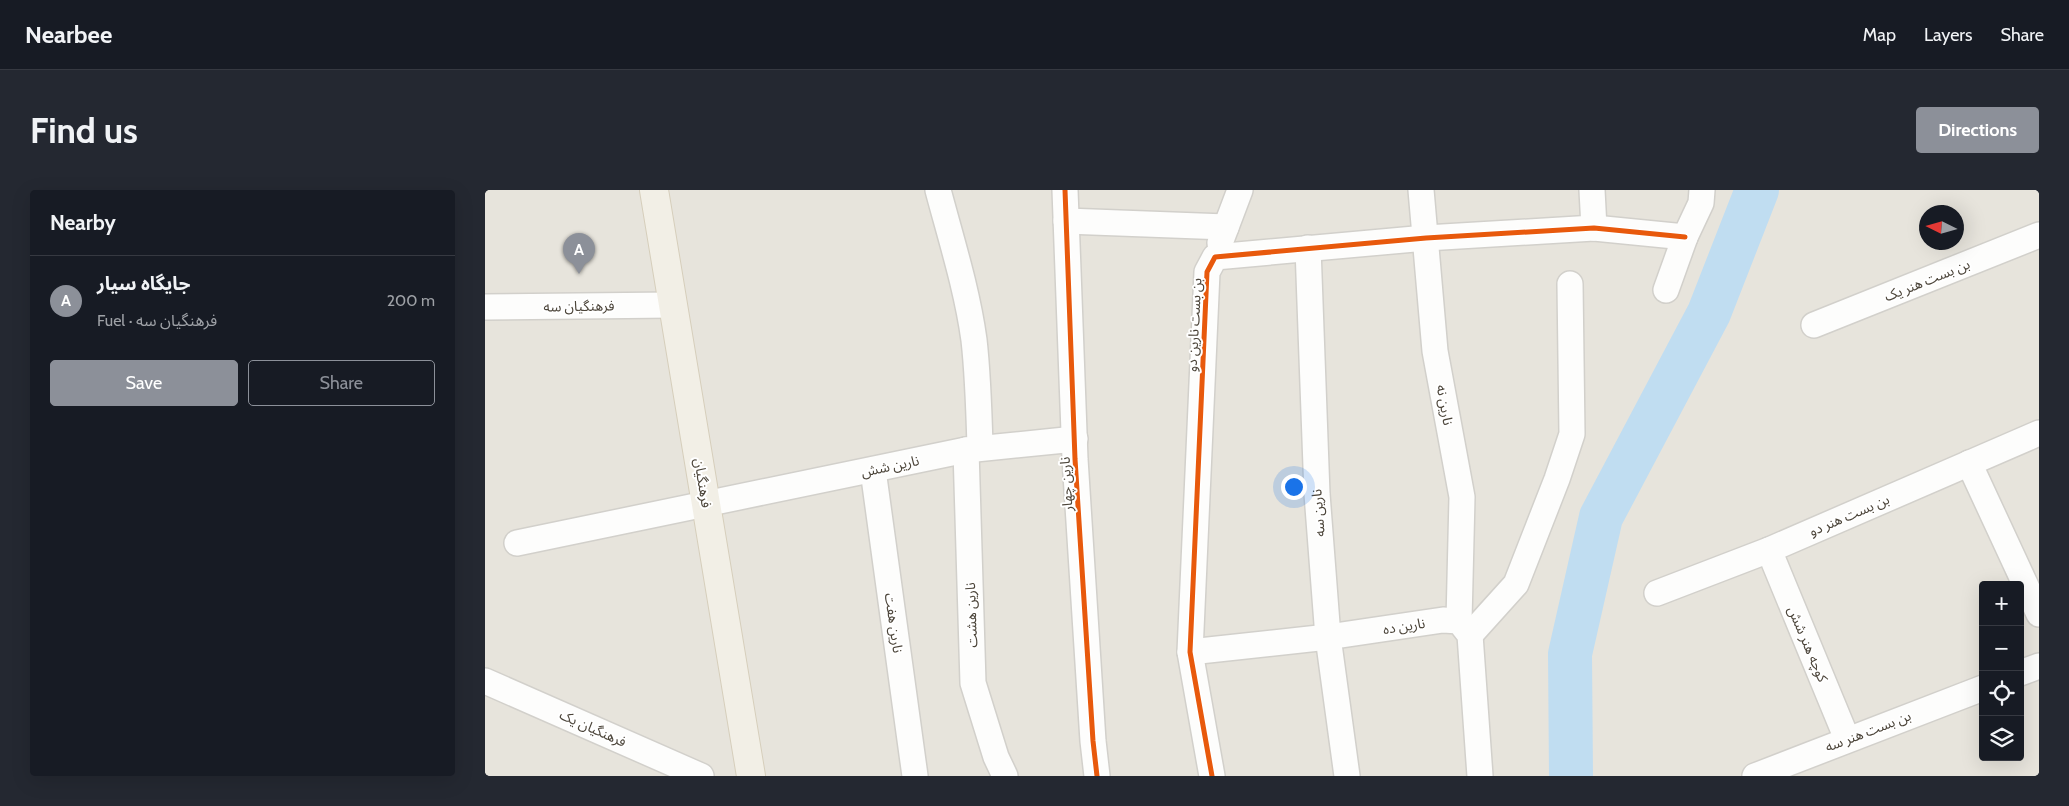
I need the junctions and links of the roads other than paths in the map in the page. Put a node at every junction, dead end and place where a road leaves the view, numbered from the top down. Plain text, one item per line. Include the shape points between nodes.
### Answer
1 (654, 190) edge
2 (938, 190) edge
3 (1065, 190) edge
4 (1240, 190) edge
5 (1421, 190) edge
6 (1592, 190) edge
7 (1702, 190) edge
8 (1066, 221) junction
9 (1226, 227) junction
10 (1595, 228) junction
11 (2039, 235) edge
12 (1685, 237) junction
13 (1426, 238) junction
14 (1309, 248) junction
15 (1215, 257) junction
16 (1570, 284) dead end
17 (1666, 290) dead end
18 (673, 305) junction
19 (485, 307) edge
20 (1814, 325) dead end
21 (2039, 433) edge
22 (1075, 439) junction
23 (973, 448) junction
24 (1969, 463) junction
25 (873, 470) junction
26 (706, 503) junction
27 (517, 543) dead end
28 (1769, 550) junction
29 (1657, 593) dead end
30 (2039, 614) edge
31 (1465, 628) junction
32 (1328, 637) junction
33 (1190, 652) junction
34 (2039, 666) edge
35 (2024, 672) edge
36 (485, 681) edge
37 (1979, 690) edge
38 (1847, 739) junction
39 (701, 776) edge
40 (751, 776) edge
41 (915, 776) edge
42 (1005, 776) edge
43 (1097, 776) edge
44 (1212, 776) edge
45 (1347, 776) edge
46 (1480, 776) edge
47 (1755, 776) edge

1 - 18 main road, فرهنگیان
2 - 23 street, نارین هشت via 962,279 973,338 979,390
3 - 8 street, نارین چهار
4 - 9 street, بن بست نارین دو
5 - 13 street, نارین نه
6 - 10 street
7 - 12 street via 1701,203
8 - 9 street
8 - 22 street, نارین چهار
9 - 15 street, بن بست نارین دو
10 - 12 street
10 - 13 street
11 - 20 street, بن بست هنر یک
12 - 17 street
13 - 14 street
13 - 31 street, نارین نه via 1435,351 1462,497
14 - 15 street
14 - 32 street, نارین سه via 1317,494
15 - 33 street, بن بست نارین دو via 1207,272
16 - 31 street via 1572,434 1516,584
18 - 19 street, فرهنگیان سه
18 - 26 main road, فرهنگیان
21 - 24 street, بن بست هنر دو
22 - 23 street, نارین شش
22 - 43 street, نارین چهار
23 - 25 street, نارین شش
23 - 42 street, نارین هشت via 973,683 996,758
24 - 28 street, بن بست هنر دو
24 - 30 street
25 - 26 street, نارین شش
25 - 41 street, نارین هفت
26 - 27 street, نارین شش
26 - 40 main road, فرهنگیان
28 - 29 street, بن بست هنر دو
28 - 38 street, کوچه هنر شش
31 - 32 street, نارین ده via 1443,620
31 - 46 street
32 - 33 street, نارین ده
32 - 45 street, نارین سه
33 - 44 street, بن بست نارین دو
34 - 35 street
36 - 39 street, فرهنگیان یک
37 - 38 street, بن بست هنر سه
38 - 47 street, بن بست هنر سه

